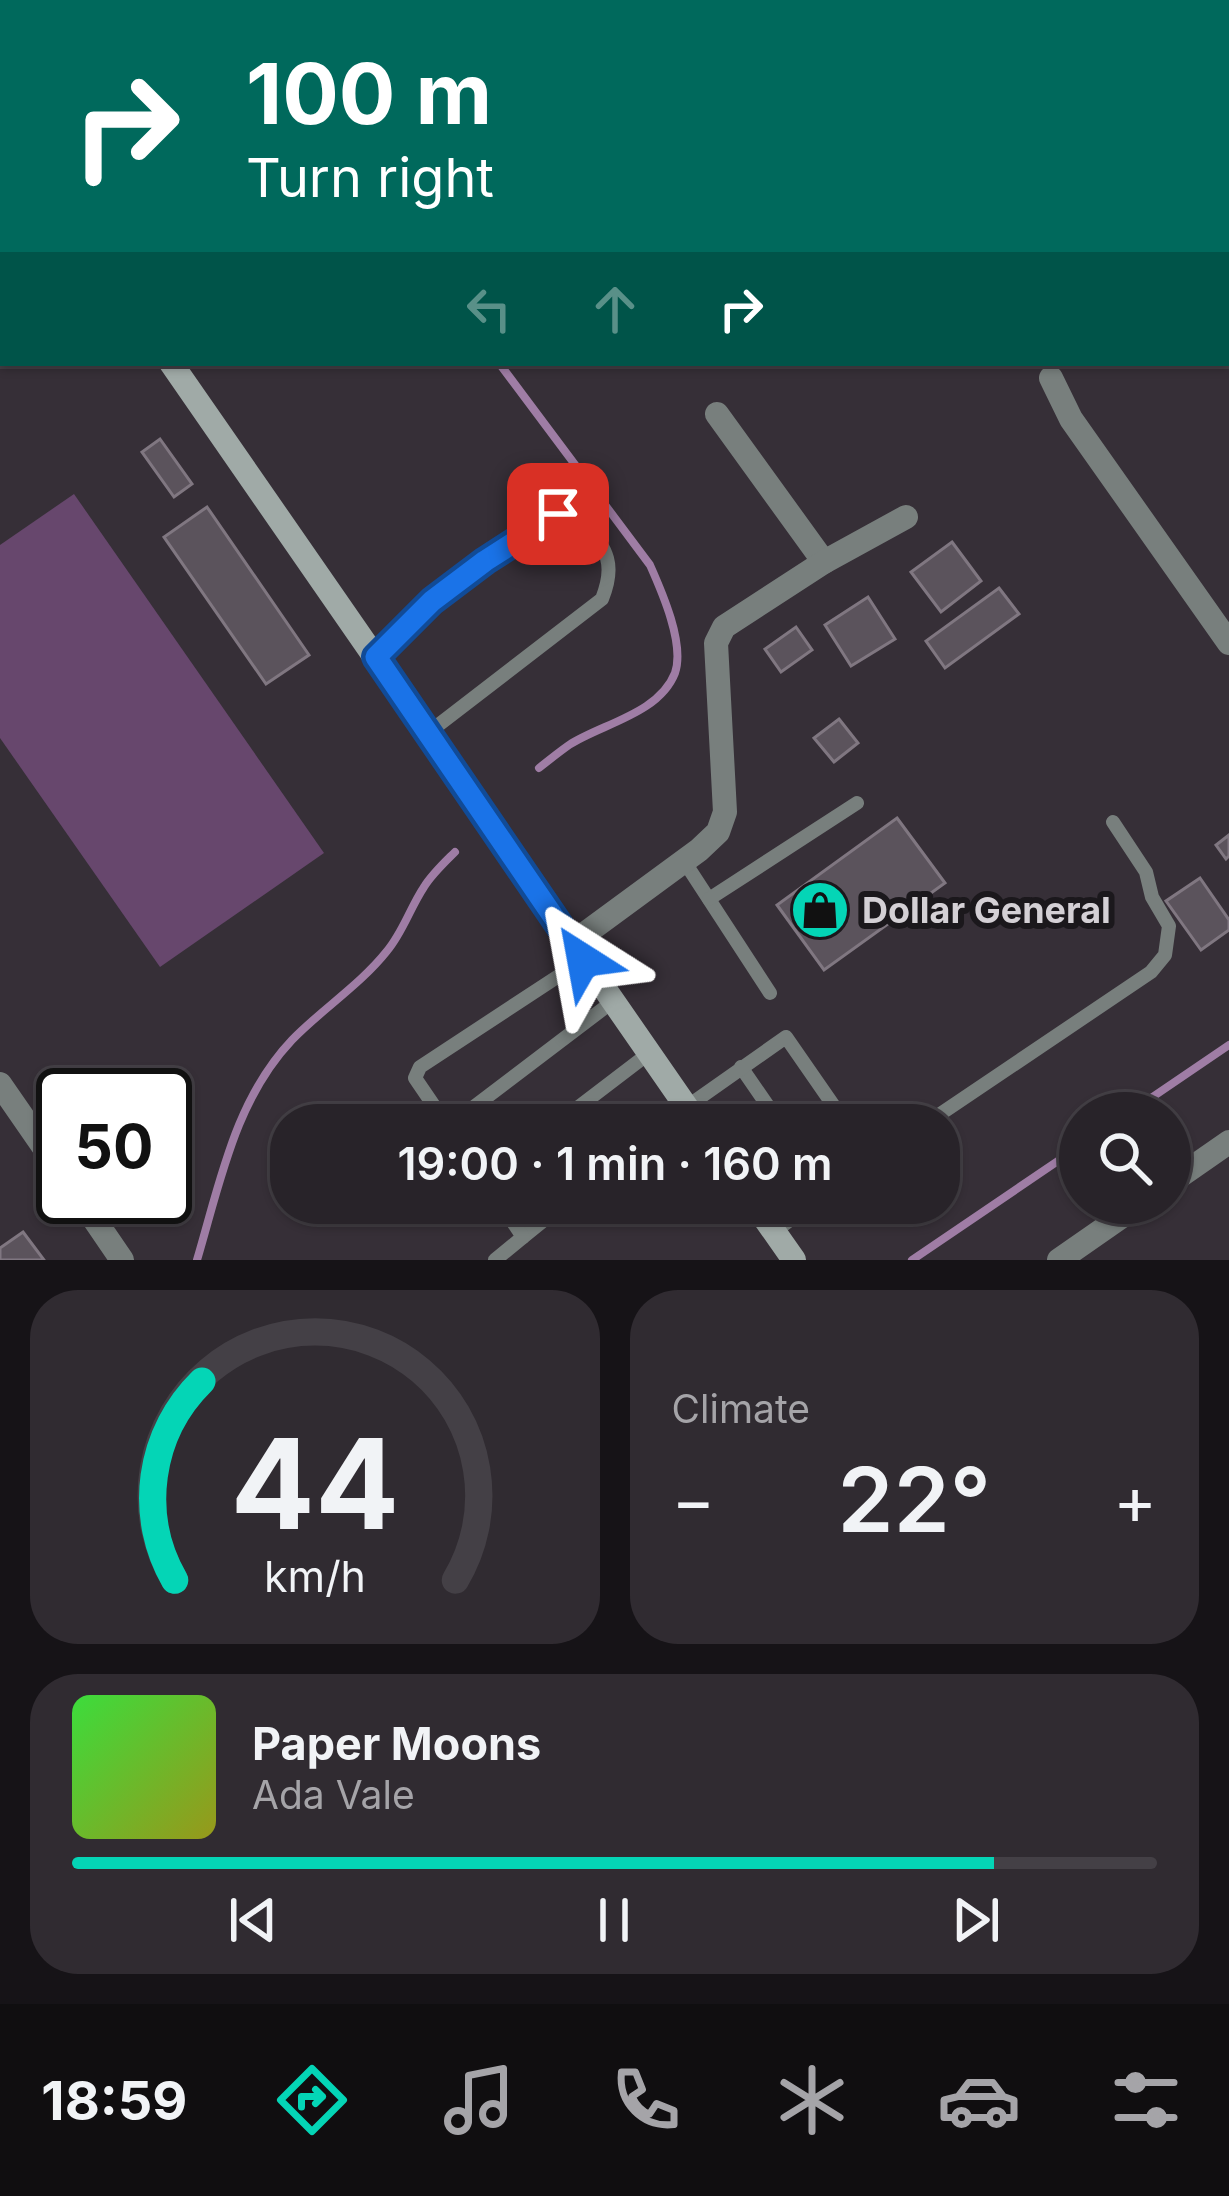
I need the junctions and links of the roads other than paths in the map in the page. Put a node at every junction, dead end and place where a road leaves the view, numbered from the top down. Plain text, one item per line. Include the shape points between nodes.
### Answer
1 (173, 366) edge
2 (1045, 374) edge
3 (717, 414) dead end
4 (906, 518) dead end
5 (824, 562) junction
6 (1227, 636) edge
7 (376, 657) junction
8 (428, 733) junction
9 (856, 803) dead end
10 (1114, 822) dead end
11 (684, 861) junction
12 (709, 899) junction
13 (577, 952) junction
14 (770, 994) dead end
15 (612, 1002) junction
16 (648, 1054) junction
17 (741, 1067) junction
18 (0, 1084) edge
19 (433, 1104) edge
20 (476, 1104) edge
21 (583, 1104) edge
22 (684, 1104) edge
23 (703, 1104) edge
24 (767, 1104) edge
25 (833, 1104) edge
26 (955, 1104) edge
27 (36, 1135) edge
28 (1229, 1142) edge
29 (1191, 1168) edge
30 (96, 1224) edge
31 (514, 1224) edge
32 (539, 1224) edge
33 (768, 1224) edge
34 (785, 1224) edge
35 (1111, 1224) edge
36 (774, 1232) junction
37 (523, 1237) junction
38 (119, 1259) edge
39 (495, 1260) edge
40 (794, 1260) edge
41 (1059, 1260) edge

1 - 7 main road
2 - 6 street
3 - 5 street
4 - 5 street
5 - 11 street via 724,627 716,643 725,812 718,832
7 - 8 main road
7 - 8 lane via 432,601 558,514 580,515 605,550 611,577 602,599
8 - 13 main road
9 - 12 lane
10 - 26 lane via 1169,926 1165,955
11 - 12 lane
11 - 13 street
12 - 14 lane
13 - 15 main road
13 - 19 lane via 420,1067 415,1078
15 - 16 main road
15 - 20 lane
16 - 21 lane
16 - 22 main road
17 - 23 lane
17 - 24 lane
17 - 25 lane via 786,1037
18 - 27 street
28 - 29 street
30 - 38 street
31 - 37 lane
32 - 37 lane
33 - 36 main road
34 - 36 lane
35 - 41 street
36 - 40 main road
37 - 39 lane

